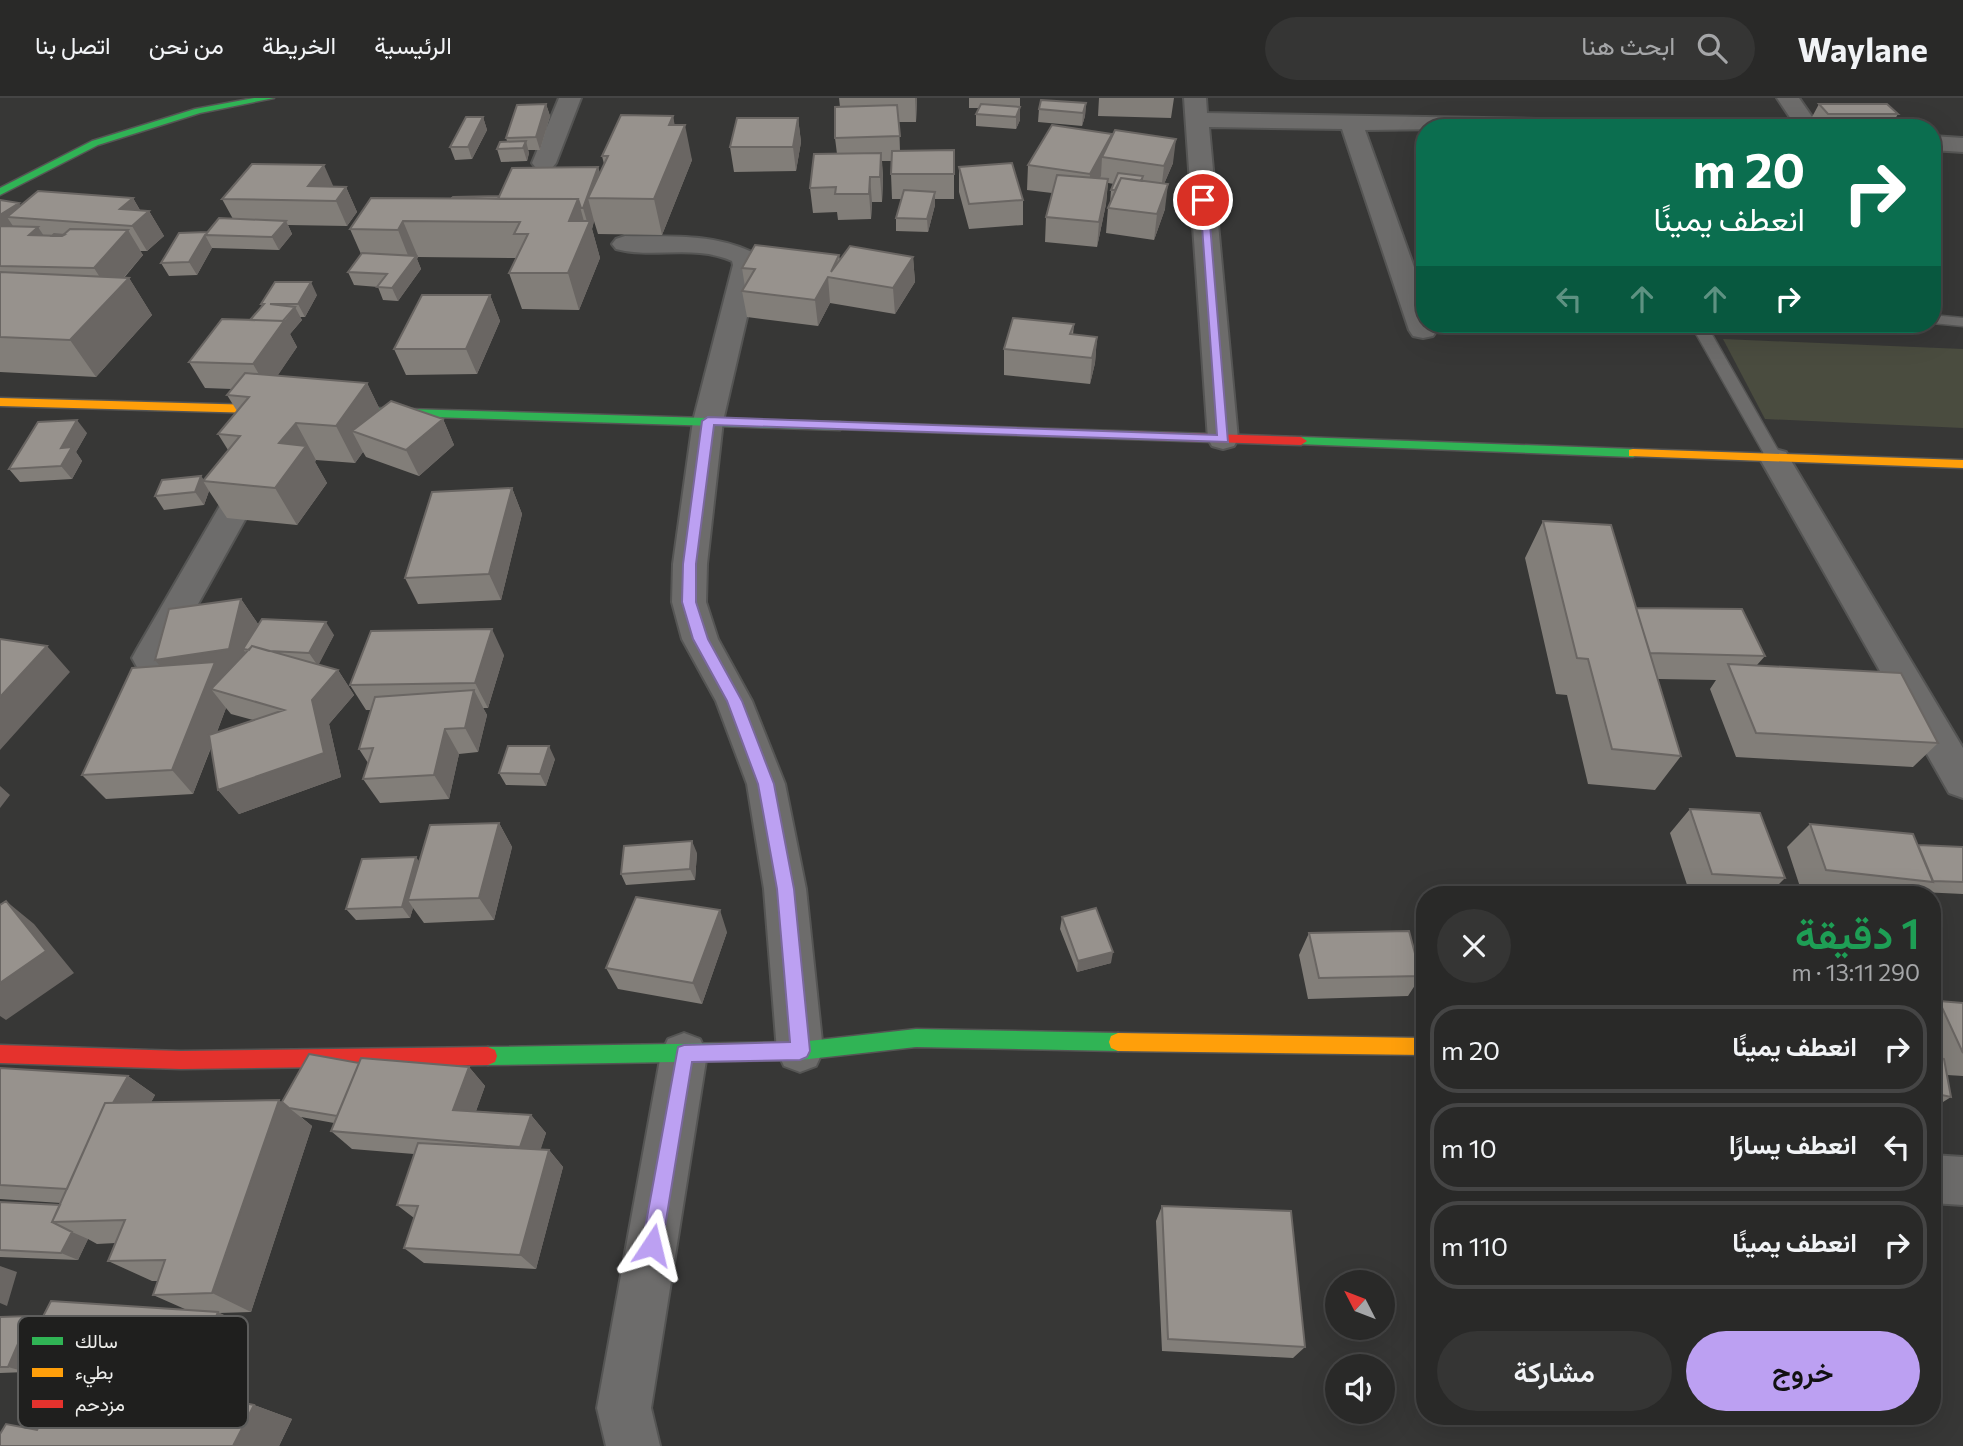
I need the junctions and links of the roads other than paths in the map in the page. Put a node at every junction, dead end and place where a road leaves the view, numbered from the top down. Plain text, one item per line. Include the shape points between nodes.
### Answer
1 (269, 98) edge
2 (570, 98) edge
3 (1788, 98) edge
4 (1196, 109) edge
5 (1802, 119) edge
6 (1352, 124) junction
7 (1416, 125) edge
8 (1941, 144) edge
9 (1963, 145) edge
10 (544, 163) dead end
11 (0, 192) edge
12 (625, 244) dead end
13 (1416, 310) edge
14 (1941, 320) edge
15 (1963, 322) edge
16 (1704, 333) edge
17 (0, 402) edge
18 (360, 412) edge
19 (708, 421) junction
20 (286, 425) joint
21 (1223, 439) junction
22 (1774, 459) junction
23 (1963, 464) edge
24 (150, 658) dead end
25 (1963, 782) edge
26 (1416, 1047) edge
27 (800, 1051) junction
28 (0, 1054) edge
29 (684, 1054) junction
30 (1941, 1180) edge
31 (1963, 1181) edge
32 (633, 1446) edge

1 - 11 street via 198,111 95,143
2 - 10 street
3 - 5 street
4 - 6 street
4 - 21 street
6 - 7 street
6 - 13 street
8 - 9 street
12 - 19 street via 713,247 743,257 746,265
14 - 15 lane
16 - 22 lane
17 - 20 street
18 - 19 street
19 - 21 street
19 - 27 street via 689,602 700,639 734,701 766,784 785,889
20 - 24 street
21 - 22 street
22 - 23 street
22 - 25 street
26 - 27 street via 916,1038
27 - 29 street
28 - 29 street via 181,1060
29 - 32 street via 624,1408
30 - 31 street

